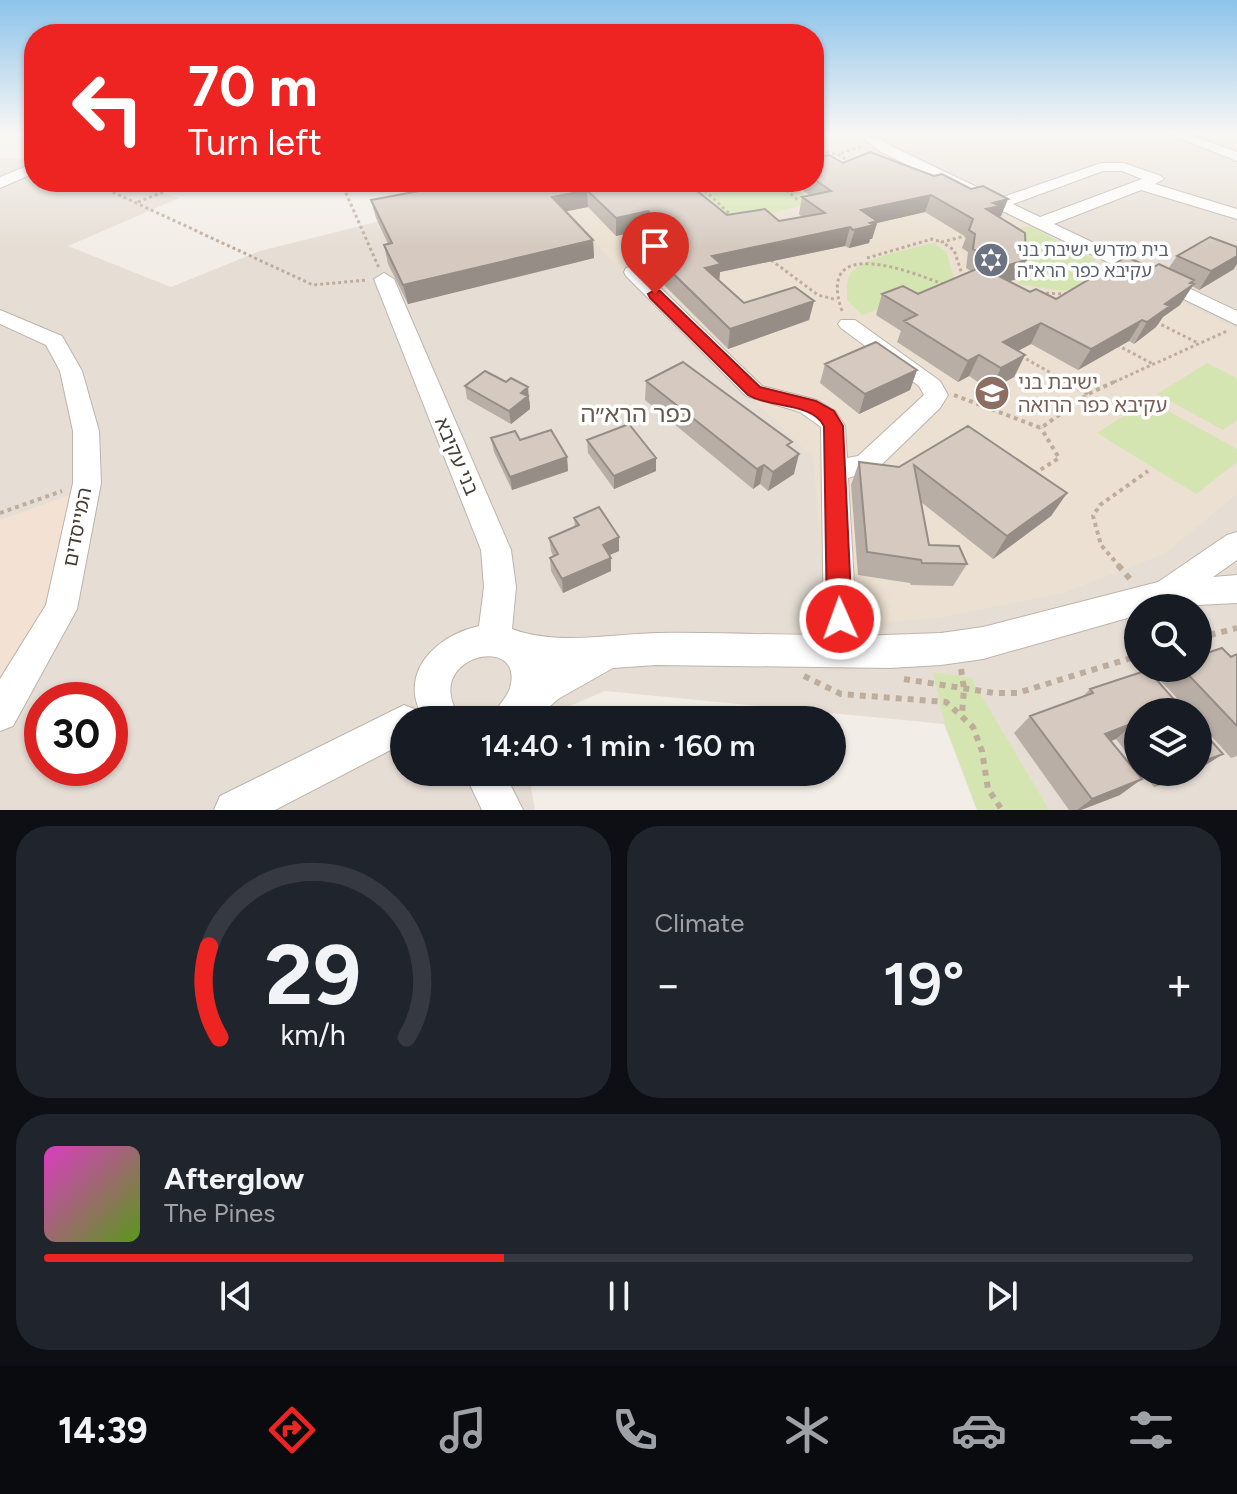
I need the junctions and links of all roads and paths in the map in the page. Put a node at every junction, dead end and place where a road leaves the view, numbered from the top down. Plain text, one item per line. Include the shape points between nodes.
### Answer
1 (24, 172) edge
2 (936, 172) edge
3 (1088, 172) edge
4 (1137, 172) edge
5 (0, 183) edge
6 (1141, 185) junction
7 (114, 192) edge
8 (163, 192) edge
9 (345, 192) edge
10 (707, 192) edge
11 (789, 192) edge
12 (798, 200) dead end
13 (138, 202) junction
14 (1001, 203) junction
15 (1237, 214) edge
16 (738, 221) edge
17 (1041, 223) junction
18 (972, 234) edge
19 (942, 242) junction
20 (762, 251) edge
21 (865, 259) junction
22 (633, 272) dead end
23 (384, 279) junction
24 (971, 283) edge
25 (953, 290) edge
26 (1075, 292) edge
27 (1037, 293) edge
28 (1237, 297) edge
29 (837, 300) junction
30 (1218, 310) junction
31 (0, 316) edge
32 (1144, 316) edge
33 (1237, 319) edge
34 (848, 324) joint
35 (1237, 326) edge
36 (1113, 343) edge
37 (1198, 344) junction
38 (1019, 354) edge
39 (1153, 364) junction
40 (933, 387) junction
41 (1088, 394) junction
42 (1041, 428) junction
43 (835, 466) junction
44 (1148, 471) dead end
45 (1033, 474) edge
46 (87, 483) junction
47 (0, 513) edge
48 (1237, 544) edge
49 (1237, 558) edge
50 (1237, 589) edge
51 (1154, 594) edge
52 (1159, 594) edge
53 (1179, 594) edge
54 (1124, 605) edge
55 (1237, 628) edge
56 (1212, 634) edge
57 (506, 645) junction
58 (955, 647) junction
59 (841, 650) junction
60 (611, 653) junction
61 (1124, 660) edge
62 (810, 668) dead end
63 (889, 677) dead end
64 (964, 689) junction
65 (426, 706) edge
66 (518, 706) edge
67 (525, 706) edge
68 (0, 713) edge
69 (962, 714) junction
70 (390, 733) edge
71 (490, 786) edge
72 (506, 786) edge
73 (234, 810) edge
74 (503, 810) edge
75 (509, 810) edge
76 (1002, 810) edge

1 - 5 street
2 - 14 street
3 - 14 street
4 - 6 street via 1156,179
6 - 15 street
6 - 17 street
7 - 13 path
8 - 13 path
9 - 23 path
10 - 16 path
11 - 12 path
13 - 23 path via 313,285
14 - 17 street
17 - 30 street
18 - 19 path
19 - 21 path via 932,239
19 - 24 path via 954,250 963,278
20 - 29 path via 805,287
21 - 25 path
21 - 29 path via 841,272
22 - 43 street via 754,391 828,415
23 - 57 street, בני עקיבא via 496,550
26 - 27 path
28 - 30 street
29 - 34 path
30 - 33 street
31 - 46 street, המייסדים via 54,341 65,361 86,431
32 - 37 path
34 - 40 street
35 - 37 path
36 - 39 path
37 - 39 path
38 - 41 path
39 - 41 path
40 - 42 path
40 - 43 street via 932,402 867,463
41 - 42 path
42 - 45 path via 1059,458
43 - 59 street
44 - 51 path via 1100,505 1093,516 1101,545
46 - 47 path
46 - 68 street, המייסדים via 61,609
48 - 49 street
48 - 52 street
50 - 53 street
54 - 58 street
55 - 56 path
57 - 60 street
57 - 65 street via 472,641 447,657
57 - 66 street via 529,672 528,690
58 - 59 street
58 - 64 path
59 - 60 street
60 - 67 street via 556,681
61 - 64 path via 1017,693
62 - 69 path via 794,667 841,694 930,699 946,702
63 - 64 path
64 - 69 path
69 - 76 path via 973,727 988,789
70 - 73 street
71 - 74 street
72 - 75 street

